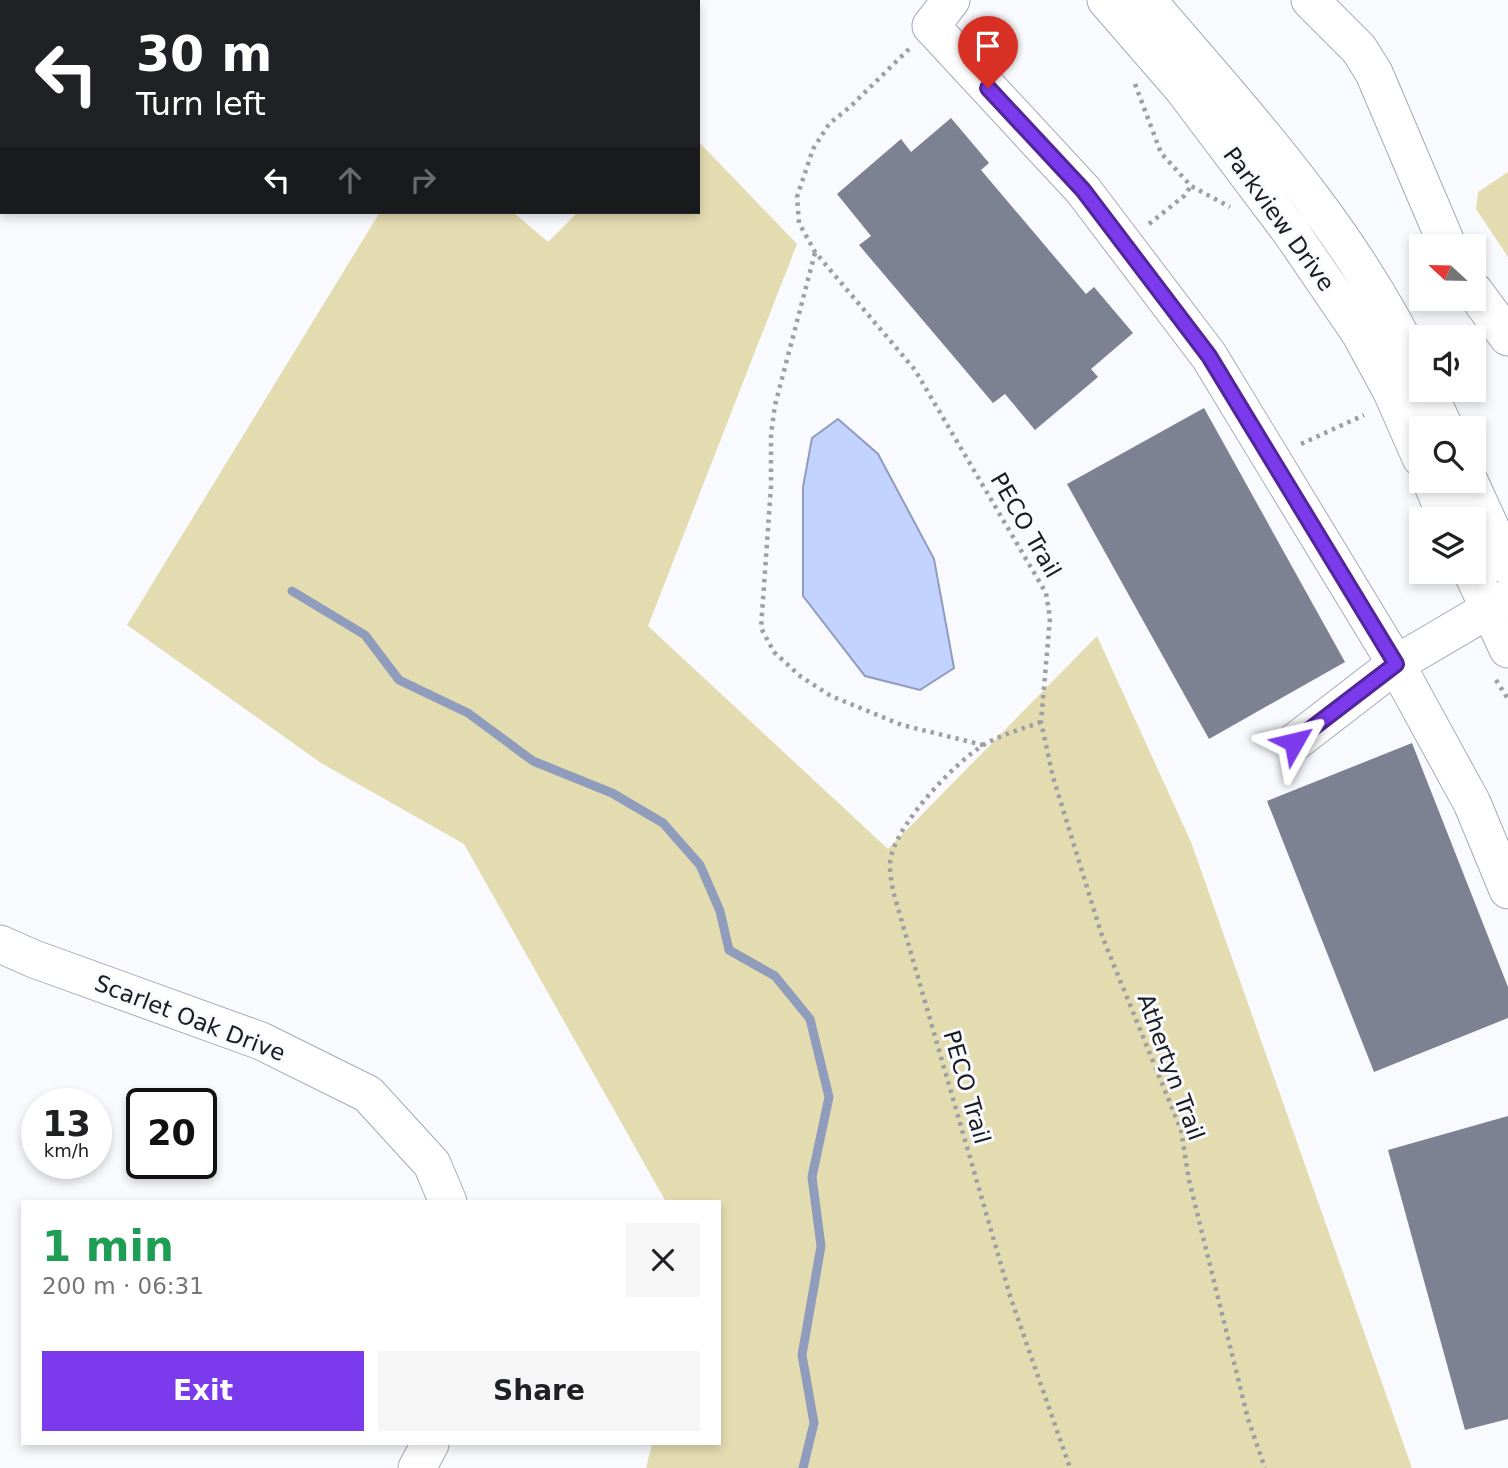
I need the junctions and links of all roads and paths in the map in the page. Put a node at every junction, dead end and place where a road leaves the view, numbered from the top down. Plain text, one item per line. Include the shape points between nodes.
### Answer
1 (1106, 0) edge
2 (1147, 0) edge
3 (1310, 0) edge
4 (941, 13) edge
5 (1130, 73) dead end
6 (1191, 186) junction
7 (1235, 210) dead end
8 (1442, 234) edge
9 (1124, 243) junction
10 (815, 252) junction
11 (1486, 307) edge
12 (1508, 337) edge
13 (1409, 355) edge
14 (1359, 404) dead end
15 (1364, 415) junction
16 (1370, 428) dead end
17 (1409, 431) edge
18 (1273, 462) junction
19 (1475, 493) edge
20 (1508, 566) edge
21 (1482, 584) edge
22 (1498, 603) edge
23 (1508, 649) edge
24 (1396, 664) junction
25 (1041, 722) junction
26 (1294, 742) dead end
27 (983, 745) junction
28 (1508, 890) edge
29 (0, 944) edge
30 (447, 1200) edge
31 (429, 1445) edge
32 (417, 1468) edge
33 (1070, 1468) edge
34 (1265, 1468) edge

1 - 17 street, Parkview Drive via 1184,90 1291,232 1360,333
2 - 13 street, Parkview Drive via 1281,156 1332,225
3 - 8 street via 1359,49 1374,73
4 - 9 street
4 - 10 path, PECO Trail via 828,124 813,149 797,197 799,223
5 - 6 path via 1161,153
6 - 7 path
6 - 9 path
9 - 18 street via 1209,356
10 - 25 path, PECO Trail via 915,370 1046,593 1050,618
10 - 27 path via 775,405 761,628 774,652 831,696 902,725
11 - 12 street
14 - 15 path
15 - 16 path
15 - 18 path via 1311,438
18 - 24 street
19 - 20 street
21 - 22 street
22 - 23 street
22 - 24 street
24 - 26 street
24 - 28 street via 1472,803
25 - 27 path, PECO Trail
25 - 34 path, Athertyn Trail via 1053,777 1102,936 1181,1130 1248,1419
27 - 33 path, PECO Trail via 918,809 899,837 890,871 1010,1296
29 - 30 street, Scarlet Oak Drive via 261,1041 368,1094 432,1164
31 - 32 street

